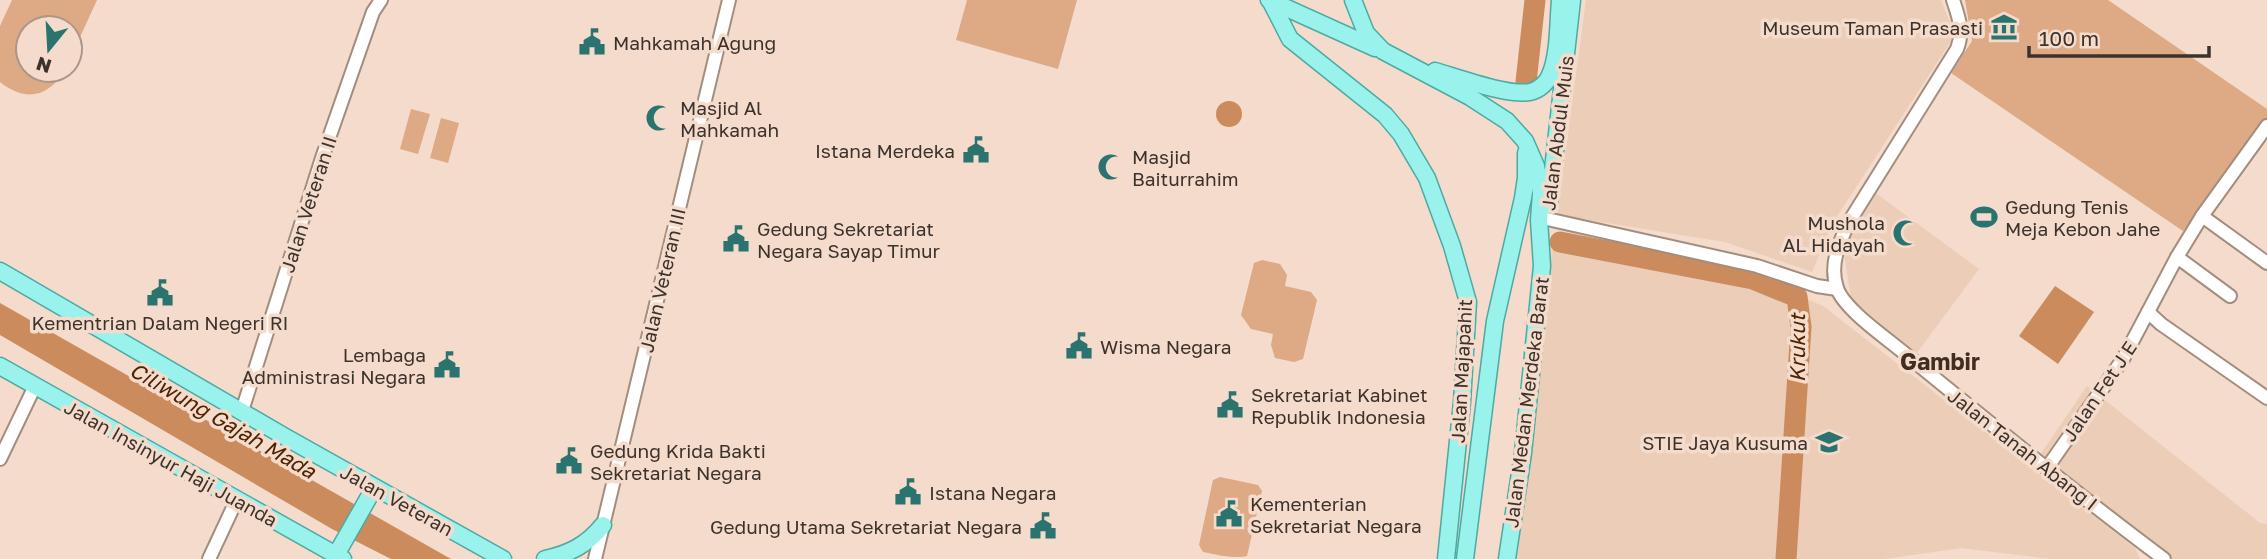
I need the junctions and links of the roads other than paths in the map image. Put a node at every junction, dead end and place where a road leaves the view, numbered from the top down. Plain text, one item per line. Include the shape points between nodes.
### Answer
1 (381, 0) edge
2 (729, 0) edge
3 (1270, 0) edge
4 (1353, 0) edge
5 (1560, 0) edge
6 (1572, 0) edge
7 (1953, 0) edge
8 (1383, 51) junction
9 (1406, 63) junction
10 (2267, 126) edge
11 (1525, 141) junction
12 (2202, 216) junction
13 (1548, 219) junction
14 (2177, 257) junction
15 (2267, 263) edge
16 (1542, 266) junction
17 (0, 271) edge
18 (1837, 289) junction
19 (2230, 296) dead end
20 (2148, 312) junction
21 (0, 366) edge
22 (35, 386) junction
23 (2267, 398) edge
24 (242, 411) junction
25 (0, 459) edge
26 (2047, 468) junction
27 (374, 488) junction
28 (237, 499) junction
29 (603, 525) junction
30 (2149, 554) edge
31 (339, 557) edge
32 (209, 559) edge
33 (503, 559) edge
34 (545, 559) edge
35 (595, 559) edge
36 (1446, 559) edge
37 (1465, 559) edge
38 (1507, 559) edge
39 (2164, 559) edge

1 - 24 street, Jalan Veteran II via 322,158
2 - 29 street, Jalan Veteran III
3 - 8 main road, Jalan Majapahit
3 - 36 main road, Jalan Majapahit via 1290,39 1385,115 1401,134 1427,178 1452,246 1468,302
4 - 8 main road, Jalan Medan Merdeka Barat via 1366,33
5 - 9 main road, Jalan Abdul Muis via 1554,63 1541,88 1513,92
6 - 13 main road, Jalan Abdul Muis
7 - 18 street via 1961,27 1957,49 1849,222 1833,268
8 - 9 main road, Jalan Medan Merdeka Barat
9 - 11 main road, Jalan Medan Merdeka Barat via 1507,121
10 - 12 street, Jalan Fet J E
11 - 16 main road, Jalan Medan Merdeka Barat via 1541,193
11 - 37 main road via 1526,178 1495,321
12 - 14 street, Jalan Fet J E
12 - 15 street
13 - 16 main road, Jalan Abdul Muis
13 - 18 street via 1757,266
14 - 19 street
14 - 20 street, Jalan Fet J E
16 - 38 main road, Jalan Medan Merdeka Barat
17 - 24 main road, Jalan Veteran
18 - 26 street, Jalan Tanah Abang I via 1846,305
20 - 23 street
20 - 26 street, Jalan Fet J E via 2123,359
21 - 22 main road, Jalan Insinyur Haji Juanda
22 - 25 street
22 - 28 main road, Jalan Insinyur Haji Juanda
24 - 27 main road, Jalan Veteran
26 - 30 street, Jalan Tanah Abang I
27 - 31 main road
27 - 33 main road, Jalan Veteran
28 - 31 main road, Jalan Insinyur Haji Juanda
28 - 32 street
29 - 34 main road via 581,547
29 - 35 street, Jalan Veteran III
30 - 39 street, Jalan Tanah Abang I

